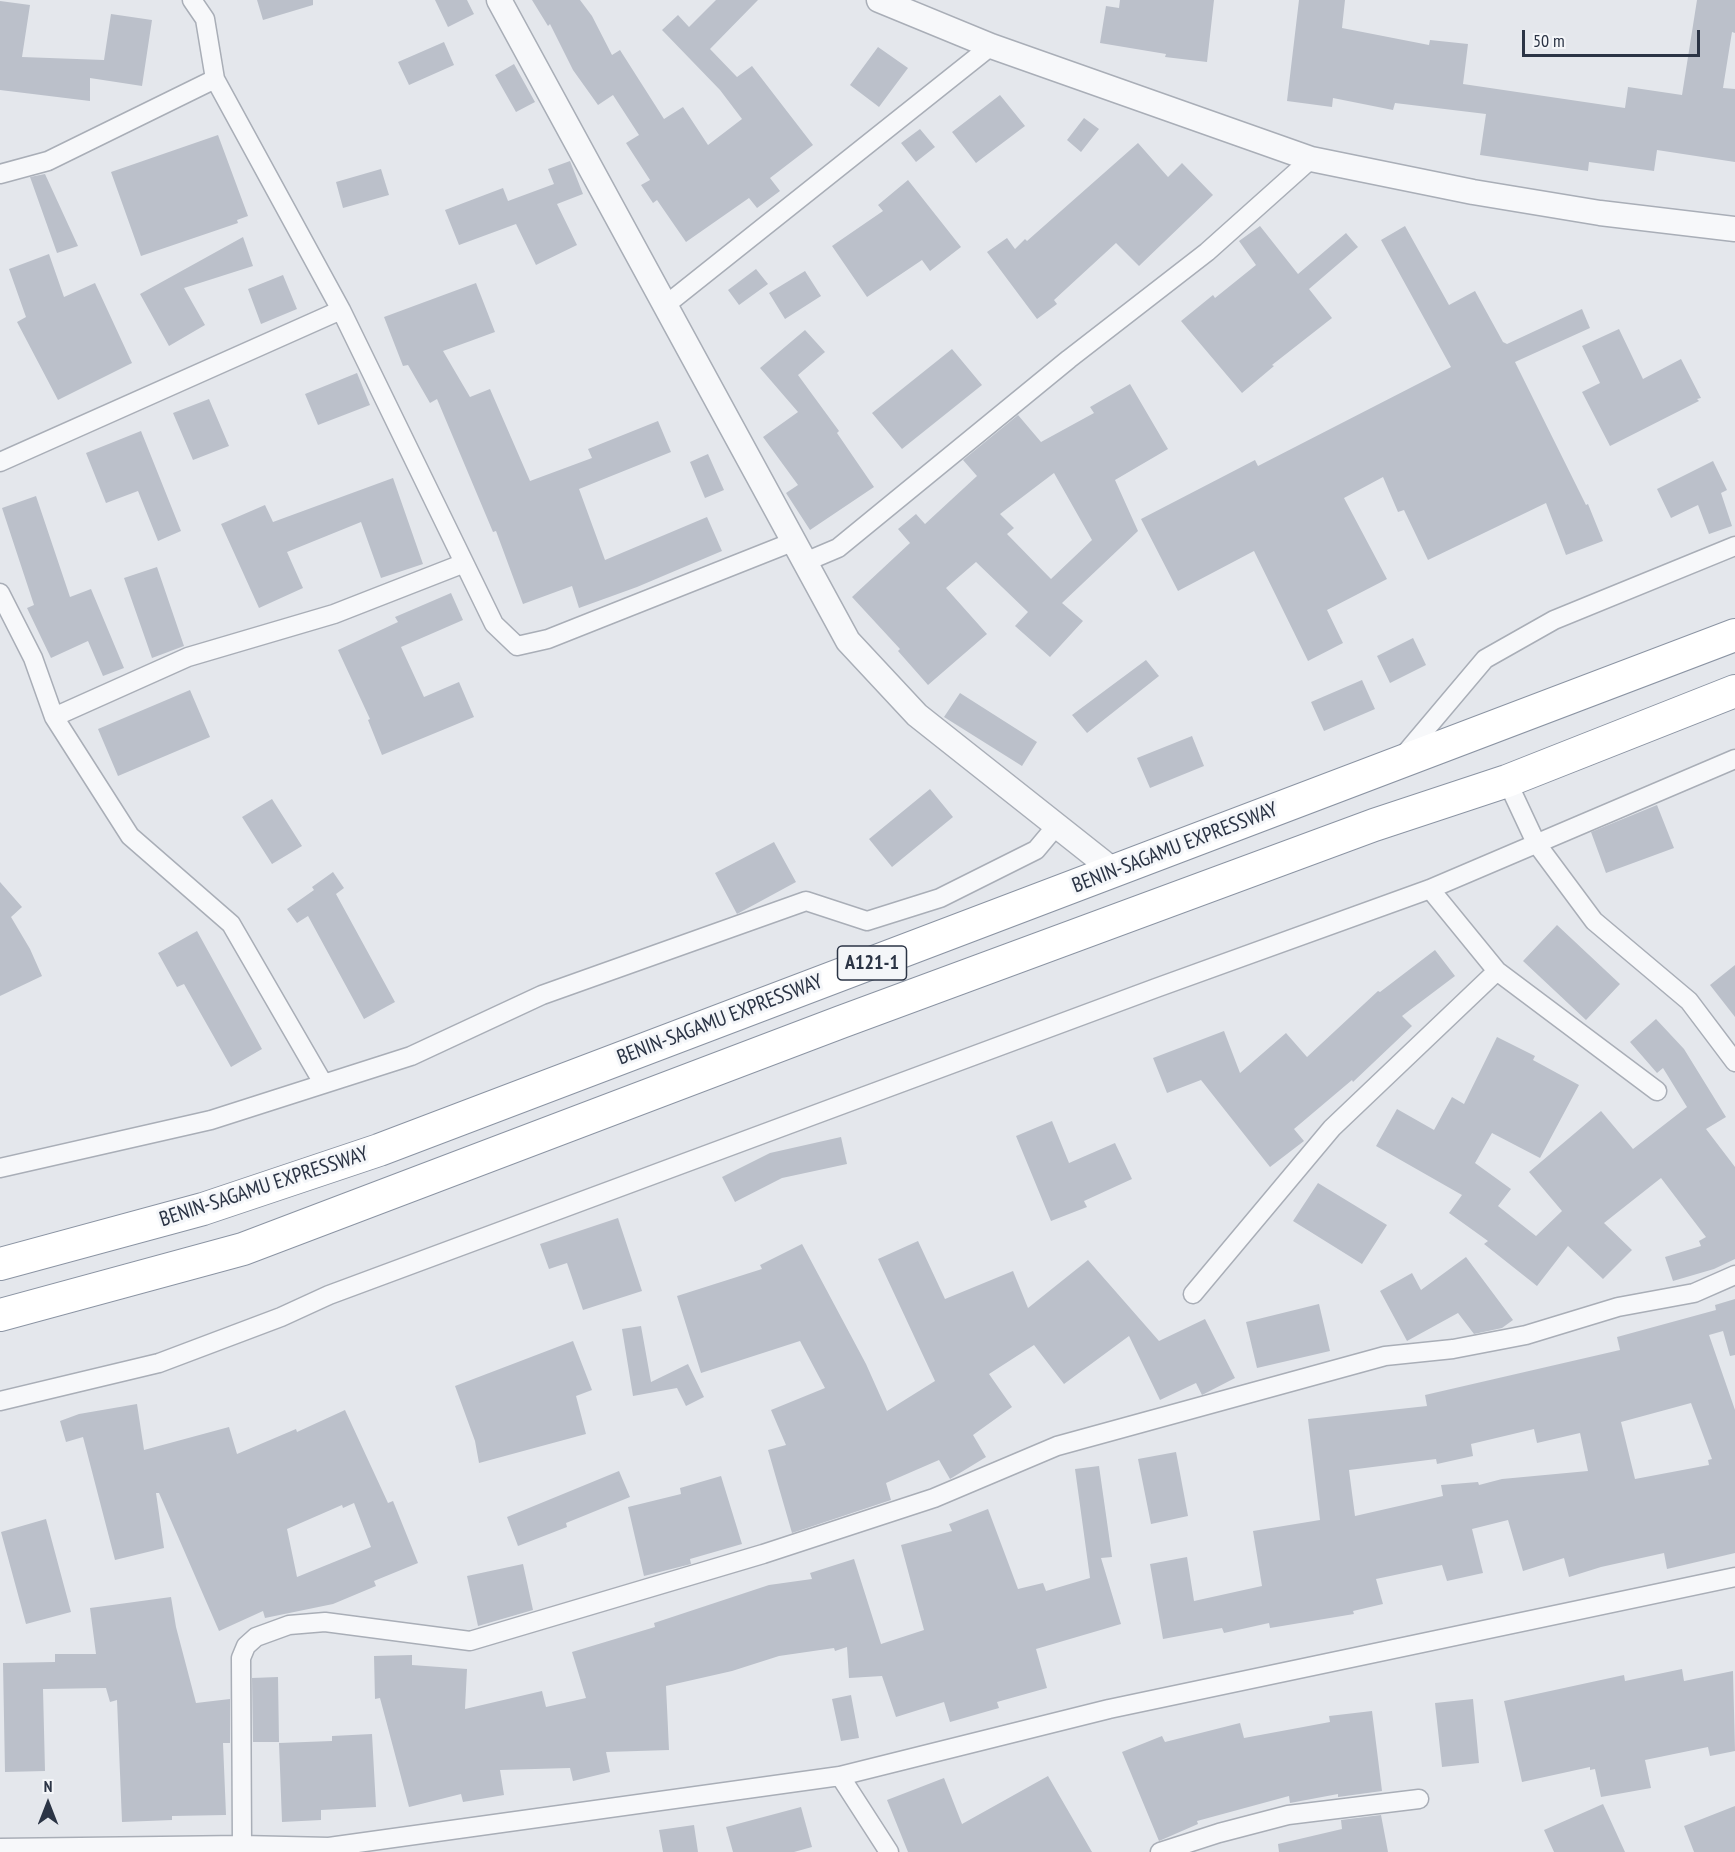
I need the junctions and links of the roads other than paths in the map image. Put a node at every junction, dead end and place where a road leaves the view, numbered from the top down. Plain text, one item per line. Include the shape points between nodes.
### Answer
1 (192, 0) edge
2 (499, 0) edge
3 (879, 0) edge
4 (991, 46) junction
5 (215, 79) junction
6 (1311, 159) junction
7 (0, 174) edge
8 (1735, 229) edge
9 (667, 304) junction
10 (341, 310) junction
11 (0, 462) edge
12 (1735, 546) edge
13 (800, 552) junction
14 (462, 564) junction
15 (0, 592) edge
16 (1735, 635) edge
17 (1735, 691) edge
18 (54, 717) junction
19 (1735, 759) edge
20 (1397, 763) junction
21 (1356, 779) junction
22 (1507, 781) junction
23 (1057, 825) junction
24 (1374, 825) junction
25 (1536, 843) junction
26 (1114, 871) junction
27 (1430, 889) junction
28 (1497, 971) junction
29 (1735, 1062) edge
30 (323, 1083) junction
31 (1657, 1090) dead end
32 (1, 1164) edge
33 (0, 1264) edge
34 (1735, 1275) edge
35 (1193, 1294) dead end
36 (0, 1315) edge
37 (0, 1401) edge
38 (1735, 1577) edge
39 (840, 1776) junction
40 (1419, 1799) dead end
41 (242, 1845) junction
42 (0, 1848) edge
43 (329, 1850) edge
44 (889, 1852) edge
45 (1160, 1852) edge

1 - 5 street via 206,19
2 - 9 street
3 - 4 street
4 - 6 street
4 - 9 street
5 - 7 street via 48,161
5 - 10 street
6 - 8 street via 1600,213
6 - 13 street via 1207,252 838,548
9 - 13 street
10 - 11 street
10 - 14 street
12 - 20 street via 1554,620 1485,659
13 - 14 street via 548,639 517,646 494,624
13 - 23 street via 848,641 916,715
14 - 18 street via 334,614 188,657
15 - 18 street via 33,658
16 - 20 highway, BENIN-SAGAMU EXPRESSWAY / A121-1
17 - 22 highway, A121-1
18 - 30 street via 130,836 231,924
19 - 25 street
20 - 21 highway, BENIN-SAGAMU EXPRESSWAY / A121-1
21 - 24 highway
21 - 26 highway, BENIN-SAGAMU EXPRESSWAY / A121-1
22 - 24 highway, A121-1
22 - 25 street
23 - 26 street
23 - 30 street via 1036,850 940,898 867,921 807,901 542,995 411,1056
24 - 36 highway, A121-1 via 243,1249
25 - 27 street
25 - 29 street via 1594,921 1689,1001
26 - 33 highway, BENIN-SAGAMU EXPRESSWAY / A121-1 via 379,1149 203,1209
27 - 28 street
27 - 37 street via 340,1291 159,1363
28 - 31 street
28 - 35 street via 1332,1128
30 - 32 street via 211,1120
34 - 41 street via 1694,1293 1618,1307 1526,1335 1453,1349 1385,1356 1057,1446 924,1502 470,1641 325,1622 289,1625 256,1637 241,1658
38 - 39 street via 1109,1709
39 - 43 street
39 - 44 street
40 - 45 street via 1288,1815
41 - 42 street
41 - 43 street

